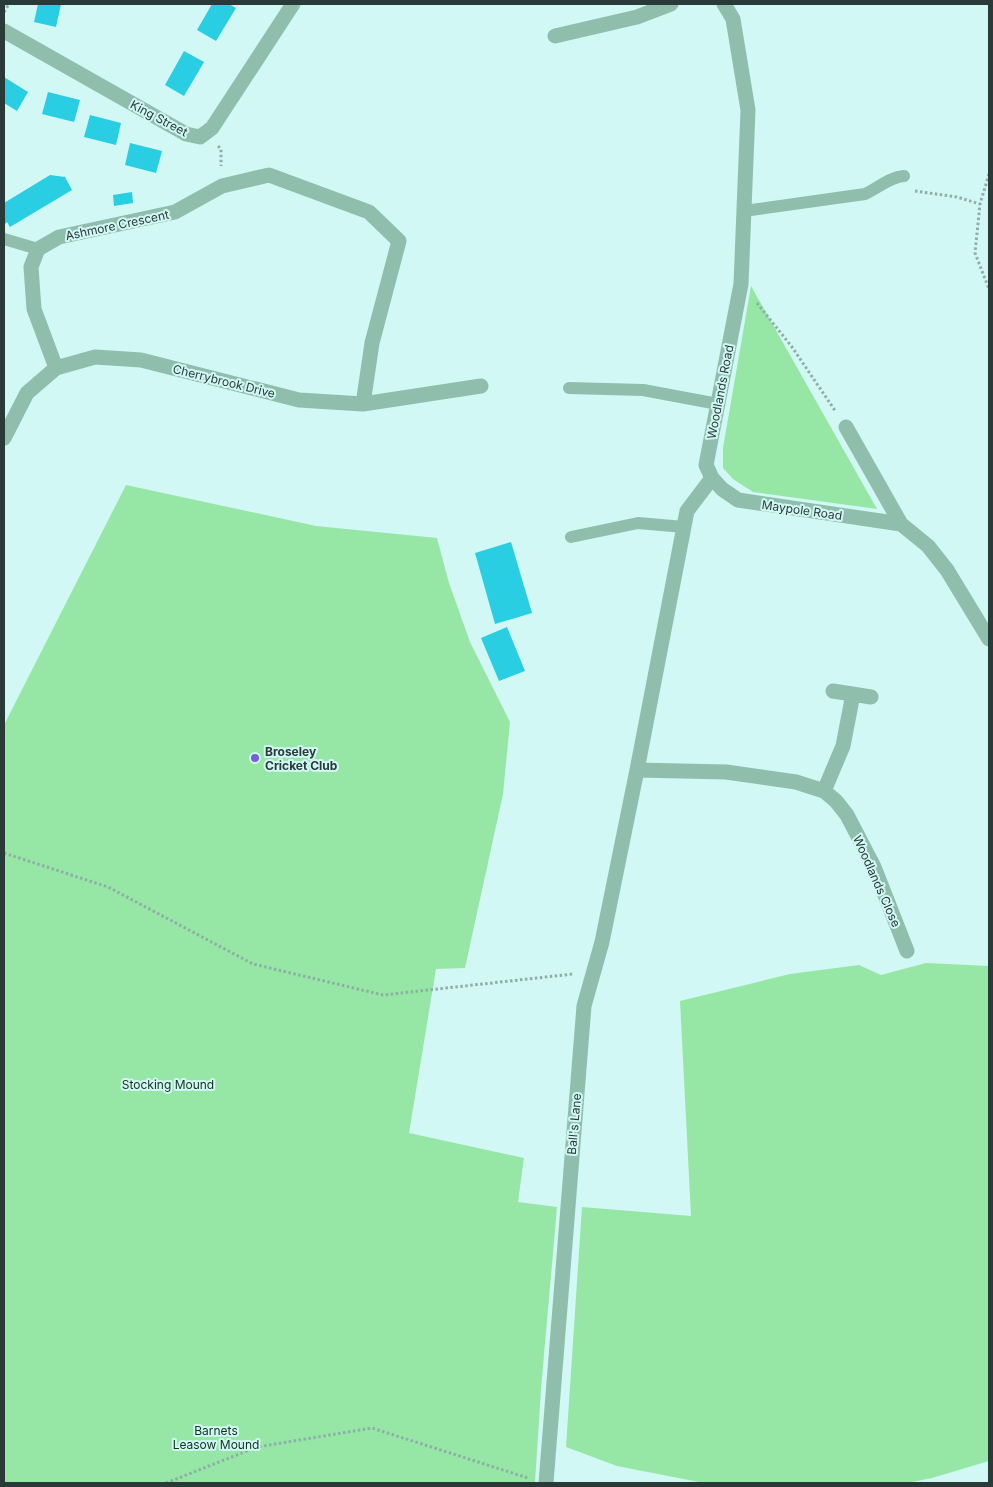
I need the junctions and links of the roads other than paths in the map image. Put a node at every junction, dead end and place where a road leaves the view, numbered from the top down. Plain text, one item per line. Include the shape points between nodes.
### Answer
1 (293, 4) edge
2 (671, 4) edge
3 (724, 4) edge
4 (4, 30) edge
5 (555, 36) dead end
6 (904, 176) dead end
7 (744, 211) junction
8 (4, 239) edge
9 (38, 249) junction
10 (56, 368) junction
11 (481, 386) dead end
12 (570, 388) dead end
13 (363, 404) junction
14 (718, 404) junction
15 (846, 427) road end
16 (4, 438) edge
17 (712, 478) junction
18 (900, 524) junction
19 (684, 528) junction
20 (571, 537) dead end
21 (989, 638) edge
22 (833, 691) dead end
23 (853, 694) junction
24 (871, 697) dead end
25 (638, 770) junction
26 (824, 791) junction
27 (908, 951) dead end
28 (541, 1482) edge

1 - 4 street, King Street via 212,128 200,137 186,134
2 - 5 street via 637,17
3 - 7 street, Woodlands Road via 733,19 748,110
6 - 7 lane via 894,177 865,194
7 - 14 street, Woodlands Road via 741,284
8 - 9 lane
9 - 10 street via 32,267 34,309
9 - 13 street, Ashmore Crescent via 60,237 175,212 222,186 269,174 369,212 399,240 372,343
10 - 13 street, Cherrybrook Drive via 95,357 141,360 299,400
10 - 16 street, Cherrybrook Drive via 27,393
11 - 13 street, Cherrybrook Drive
12 - 14 lane via 642,390
14 - 17 street, Woodlands Road via 706,465
15 - 18 street, Maypole Road
17 - 18 street, Maypole Road via 738,500
17 - 19 street via 687,512
18 - 21 street, Maypole Road via 928,546 947,570
19 - 20 lane via 638,523
19 - 25 street
22 - 23 street
23 - 24 street
23 - 26 street via 843,746
25 - 26 street, Woodlands Close via 726,772 796,782
25 - 28 street, Ball's Lane via 602,942 584,1006
26 - 27 street, Woodlands Close via 847,815 874,867

